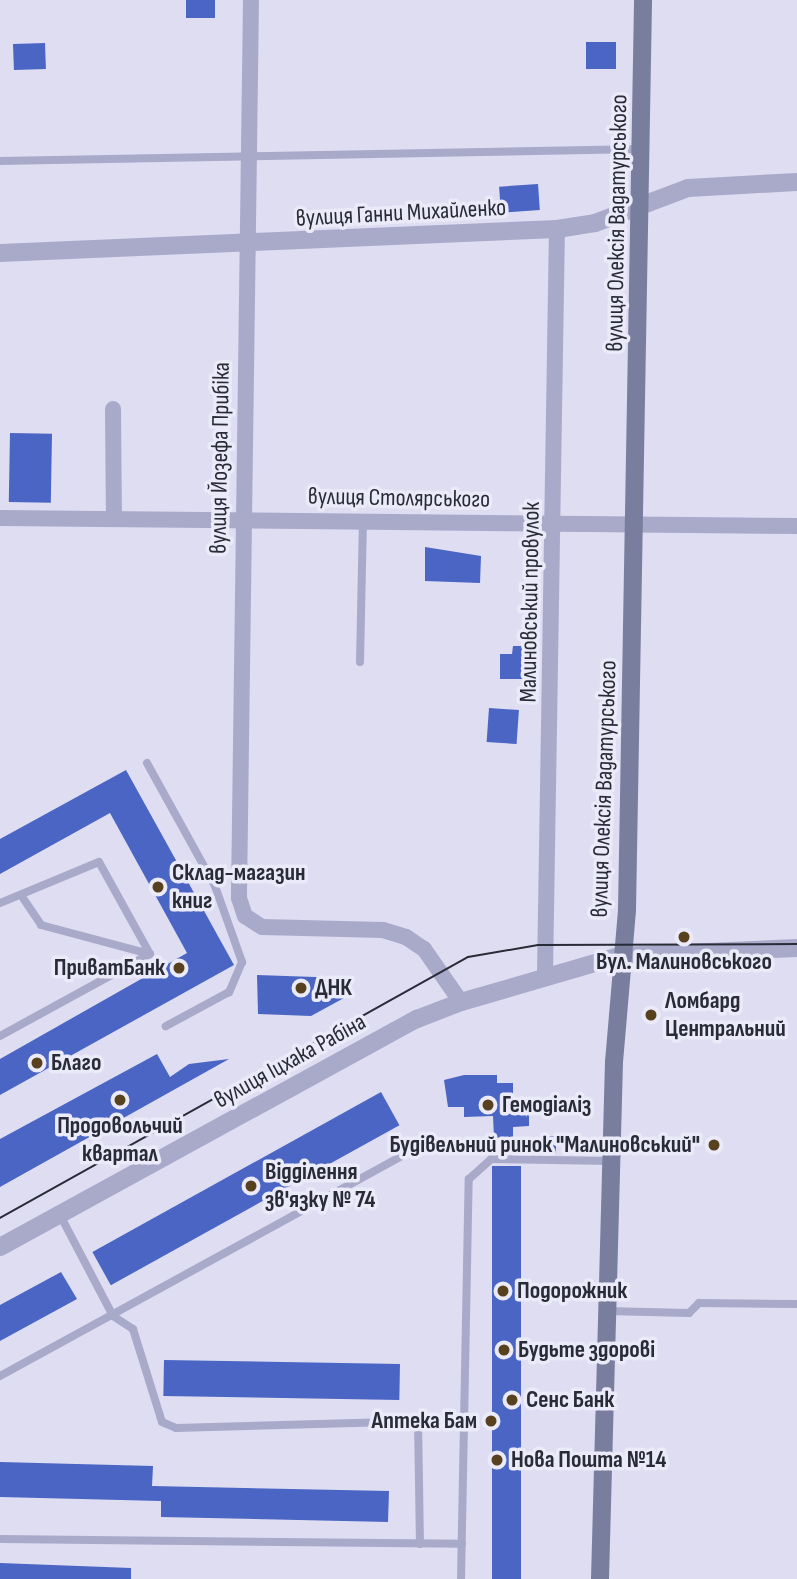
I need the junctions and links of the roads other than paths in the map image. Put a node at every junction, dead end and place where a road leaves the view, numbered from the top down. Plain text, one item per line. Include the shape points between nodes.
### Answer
1 (251, 0) edge
2 (643, 0) edge
3 (642, 149) junction
4 (249, 160) junction
5 (0, 161) edge
6 (797, 182) edge
7 (644, 200) junction
8 (556, 229) junction
9 (246, 246) junction
10 (0, 253) edge
11 (113, 409) dead end
12 (0, 518) edge
13 (114, 518) junction
14 (242, 519) junction
15 (363, 520) junction
16 (636, 522) junction
17 (554, 523) junction
18 (797, 526) edge
19 (360, 662) dead end
20 (147, 763) dead end
21 (23, 898) junction
22 (0, 903) edge
23 (227, 917) junction
24 (249, 920) junction
25 (797, 948) edge
26 (150, 954) junction
27 (620, 956) junction
28 (545, 974) junction
29 (461, 1002) junction
30 (166, 1026) dead end
31 (0, 1036) edge
32 (400, 1157) dead end
33 (610, 1161) junction
34 (60, 1215) junction
35 (0, 1247) edge
36 (797, 1304) edge
37 (606, 1311) junction
38 (113, 1315) junction
39 (0, 1376) edge
40 (418, 1419) junction
41 (464, 1420) junction
42 (0, 1539) edge
43 (420, 1544) junction
44 (462, 1544) junction
45 (461, 1579) edge
46 (600, 1579) edge

1 - 4 street, вулиця Йозефа Прибіка
2 - 3 main road, вулиця Олексія Вадатурського
3 - 4 lane
3 - 7 main road, вулиця Олексія Вадатурського
4 - 5 lane
4 - 9 street, вулиця Йозефа Прибіка
6 - 7 street, вулиця Ганни Михайленко via 688,188
7 - 8 street, вулиця Ганни Михайленко via 595,223
7 - 16 main road, вулиця Олексія Вадатурського
8 - 9 street, вулиця Ганни Михайленко
8 - 17 street, Малиновський провулок
9 - 10 street, вулиця Ганни Михайленко
9 - 14 street, вулиця Йозефа Прибіка
11 - 13 street
12 - 13 street, вулиця Столярського
13 - 14 street, вулиця Столярського
14 - 15 street, вулиця Столярського
14 - 24 street, вулиця Йозефа Прибіка via 239,898
15 - 17 street, вулиця Столярського
15 - 19 lane
16 - 17 street, вулиця Столярського
16 - 18 street, вулиця Столярського
16 - 27 main road, вулиця Олексія Вадатурського via 627,909
17 - 28 street, Малиновський провулок
20 - 23 lane
21 - 22 lane
21 - 26 lane via 41,925
21 - 26 lane via 99,862
23 - 24 lane
23 - 30 lane via 242,962 237,985
24 - 29 street via 383,930 407,937 424,949
25 - 27 street, вулиця Іцхака Рабіна
26 - 31 lane
27 - 28 street, вулиця Іцхака Рабіна
27 - 33 main road, вулиця Олексія Вадатурського
28 - 29 street, вулиця Іцхака Рабіна
29 - 34 street, вулиця Іцхака Рабіна via 417,1019
32 - 38 lane
33 - 37 main road, вулиця Олексія Вадатурського
33 - 41 lane via 491,1159 474,1169 467,1191
34 - 35 street, вулиця Іцхака Рабіна
34 - 38 lane
36 - 37 lane via 699,1303 689,1313
37 - 46 main road, вулиця Олексія Вадатурського
38 - 39 lane
38 - 40 lane via 133,1329 153,1410 176,1428
40 - 41 lane
40 - 43 lane
41 - 44 lane
42 - 43 lane
43 - 44 lane
44 - 45 lane

